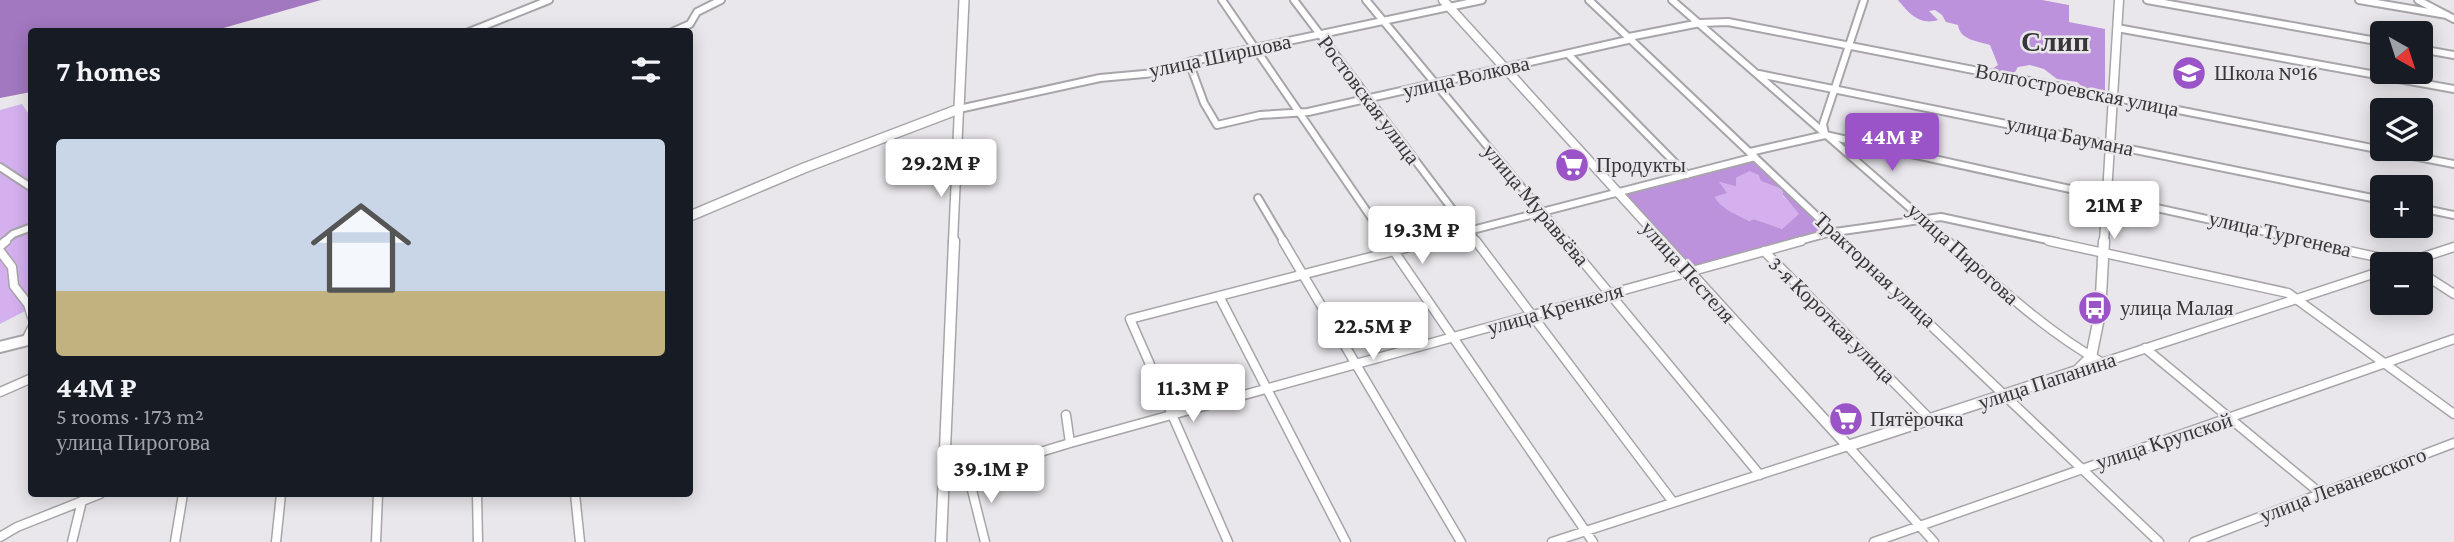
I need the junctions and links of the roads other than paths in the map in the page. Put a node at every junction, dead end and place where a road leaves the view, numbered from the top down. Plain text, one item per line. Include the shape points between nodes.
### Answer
1 (549, 0) edge
2 (721, 0) edge
3 (964, 0) edge
4 (1222, 0) edge
5 (1294, 0) edge
6 (1366, 0) edge
7 (1482, 0) edge
8 (1589, 0) edge
9 (1672, 0) edge
10 (1864, 0) edge
11 (2119, 0) edge
12 (2147, 0) edge
13 (2358, 0) edge
14 (2418, 0) edge
15 (1446, 4) edge
16 (2447, 15) junction
17 (2454, 19) edge
18 (1384, 22) junction
19 (1700, 23) junction
20 (479, 28) edge
21 (681, 28) edge
22 (2117, 28) junction
23 (1320, 35) junction
24 (1630, 38) junction
25 (2370, 40) edge
26 (1849, 46) junction
27 (1255, 48) junction
28 (2433, 51) edge
29 (1568, 54) junction
30 (2454, 55) edge
31 (1189, 62) junction
32 (1504, 68) junction
33 (1759, 74) junction
34 (1434, 84) junction
35 (1835, 88) junction
36 (2454, 89) edge
37 (2113, 97) junction
38 (1368, 99) junction
39 (959, 109) junction
40 (1300, 112) junction
41 (1825, 135) junction
42 (2111, 144) junction
43 (1752, 155) junction
44 (2454, 164) edge
45 (0, 167) edge
46 (1688, 175) junction
47 (28, 185) edge
48 (1616, 193) junction
49 (2108, 196) junction
50 (1258, 198) dead end
51 (2370, 198) edge
52 (2433, 211) edge
53 (1542, 212) junction
54 (693, 215) edge
55 (2454, 215) edge
56 (1926, 219) junction
57 (28, 228) edge
58 (1469, 231) junction
59 (1836, 233) junction
60 (13, 234) junction
61 (0, 238) edge
62 (2454, 247) edge
63 (0, 248) edge
64 (1394, 251) junction
65 (1764, 251) junction
66 (2103, 253) junction
67 (2433, 254) edge
68 (2370, 256) edge
69 (1688, 272) junction
70 (1304, 274) junction
71 (2370, 275) edge
72 (2433, 280) edge
73 (1610, 293) junction
74 (2454, 294) edge
75 (1219, 296) junction
76 (2296, 299) junction
77 (28, 304) edge
78 (1533, 316) junction
79 (1454, 338) junction
80 (2454, 339) edge
81 (28, 340) edge
82 (0, 347) edge
83 (2146, 348) junction
84 (2091, 357) junction
85 (2101, 362) junction
86 (2384, 363) junction
87 (1358, 365) junction
88 (2077, 371) junction
89 (28, 380) edge
90 (1266, 391) junction
91 (0, 392) edge
92 (2006, 394) junction
93 (2454, 414) edge
94 (1066, 415) dead end
95 (1174, 416) junction
96 (1930, 419) junction
97 (2231, 419) junction
98 (1070, 443) junction
99 (2454, 443) edge
100 (1847, 446) junction
101 (2083, 468) junction
102 (968, 474) junction
103 (1760, 475) junction
104 (945, 481) junction
105 (2320, 493) junction
106 (92, 497) edge
107 (182, 497) edge
108 (281, 497) edge
109 (378, 497) edge
110 (477, 497) edge
111 (575, 497) edge
112 (82, 501) junction
113 (1673, 502) junction
114 (1920, 526) junction
115 (1586, 531) junction
116 (0, 537) edge
117 (72, 542) edge
118 (175, 542) edge
119 (276, 542) edge
120 (376, 542) edge
121 (478, 542) edge
122 (580, 542) edge
123 (941, 542) edge
124 (985, 542) edge
125 (1228, 542) edge
126 (1346, 542) edge
127 (1461, 542) edge
128 (1552, 542) edge
129 (1593, 542) edge
130 (1874, 542) edge
131 (1934, 542) edge
132 (2159, 542) edge
133 (2194, 542) edge

1 - 20 street
2 - 21 street via 696,12 690,24
3 - 39 main road
4 - 27 street
5 - 23 street, Ростовская улица
6 - 18 street, улица Муравьёва
7 - 15 street, улица Ширшова
8 - 24 street, Тракторная улица
9 - 19 street, улица Пирогова
10 - 26 street
11 - 22 street
12 - 25 street
13 - 16 street
14 - 16 street
15 - 18 street, улица Ширшова
15 - 32 street, улица Пестеля
16 - 17 street
18 - 23 street, улица Ширшова
18 - 34 street, улица Муравьёва
19 - 24 street, улица Волкова
19 - 26 street, Волгостроевская улица via 1728,22
19 - 33 street, улица Пирогова
22 - 36 street
22 - 37 street
23 - 27 street, улица Ширшова
23 - 38 street, Ростовская улица
24 - 29 street, улица Волкова
24 - 43 street, Тракторная улица
26 - 35 street
26 - 37 street, Волгостроевская улица
27 - 31 street, улица Ширшова
27 - 40 street
28 - 30 street
29 - 32 street, улица Волкова
29 - 46 street
31 - 39 street, улица Ширшова via 1154,73 1100,78
31 - 40 street, улица Волкова via 1217,125
32 - 34 street, улица Волкова
32 - 48 street, улица Пестеля
33 - 35 street, улица Баумана
33 - 41 street, улица Пирогова
34 - 38 street, улица Волкова
34 - 53 street, улица Муравьёва
35 - 41 street via 1823,124
35 - 42 street, улица Баумана
37 - 42 street
37 - 44 street, Волгостроевская улица
38 - 40 street, улица Волкова
38 - 58 street, Ростовская улица
39 - 54 main road
39 - 104 street
40 - 64 street
41 - 43 street
41 - 49 street, улица Тургенева
41 - 56 street, улица Пирогова
42 - 49 street
42 - 51 street, улица Баумана
43 - 46 street
43 - 59 street, Тракторная улица
45 - 47 street
46 - 48 street
48 - 53 street
48 - 69 street, улица Пестеля
49 - 66 street
49 - 68 street, улица Тургенева
50 - 70 street
52 - 55 street
53 - 58 street
53 - 73 street, улица Муравьёва
56 - 59 street, улица Кренкеля
56 - 66 street, улица Кренкеля via 1941,217
56 - 84 street, улица Пирогова via 2027,311
57 - 60 street
58 - 64 street
58 - 78 street, Ростовская улица
59 - 65 street, улица Кренкеля
59 - 92 street, Тракторная улица
60 - 61 street
60 - 63 street
62 - 67 street
63 - 77 street via 12,267 14,286
64 - 70 street
64 - 79 street
65 - 69 street, улица Кренкеля
65 - 96 street, 3-я Короткая улица
66 - 76 street, улица Кренкеля via 2288,293
66 - 84 street via 2104,318
69 - 73 street, улица Кренкеля
69 - 100 street, улица Пестеля
70 - 75 street
70 - 87 street
71 - 76 street, улица Папанина
72 - 74 street
73 - 78 street, улица Кренкеля
73 - 103 street, улица Муравьёва
75 - 90 street
75 - 95 street via 1130,319
76 - 83 street, улица Папанина
76 - 86 street, улица Кренкеля
78 - 79 street, улица Кренкеля
78 - 113 street, Ростовская улица
79 - 87 street, улица Кренкеля
79 - 115 street
80 - 86 street, улица Крупской
81 - 82 main road
83 - 85 street, улица Папанина
83 - 97 street
84 - 85 street, улица Пирогова
84 - 88 street
85 - 88 street, улица Папанина
86 - 93 street, улица Кренкеля
86 - 97 street, улица Крупской
87 - 90 street, улица Кренкеля
87 - 127 street
88 - 92 street, улица Папанина
89 - 91 street
90 - 95 street, улица Кренкеля
90 - 126 street
92 - 96 street, улица Папанина
92 - 101 street, Тракторная улица
94 - 98 street
95 - 98 street, улица Кренкеля
95 - 125 street
96 - 100 street, улица Папанина
97 - 101 street, улица Крупской
97 - 105 street
98 - 102 street, улица Кренкеля
99 - 105 street, улица Леваневского
100 - 103 street, улица Папанина
100 - 114 street, улица Пестеля
101 - 114 street, улица Крупской
101 - 132 street, Тракторная улица
102 - 104 street, улица Кренкеля
102 - 124 street
103 - 113 street, улица Папанина
104 - 123 street
105 - 133 street, улица Леваневского
106 - 112 street
107 - 118 street
108 - 119 street
109 - 120 street
110 - 121 street
111 - 122 street
112 - 116 street
112 - 117 street
113 - 115 street, улица Папанина
114 - 130 street, улица Крупской
114 - 131 street, улица Пестеля
115 - 128 street, улица Папанина
115 - 129 street

